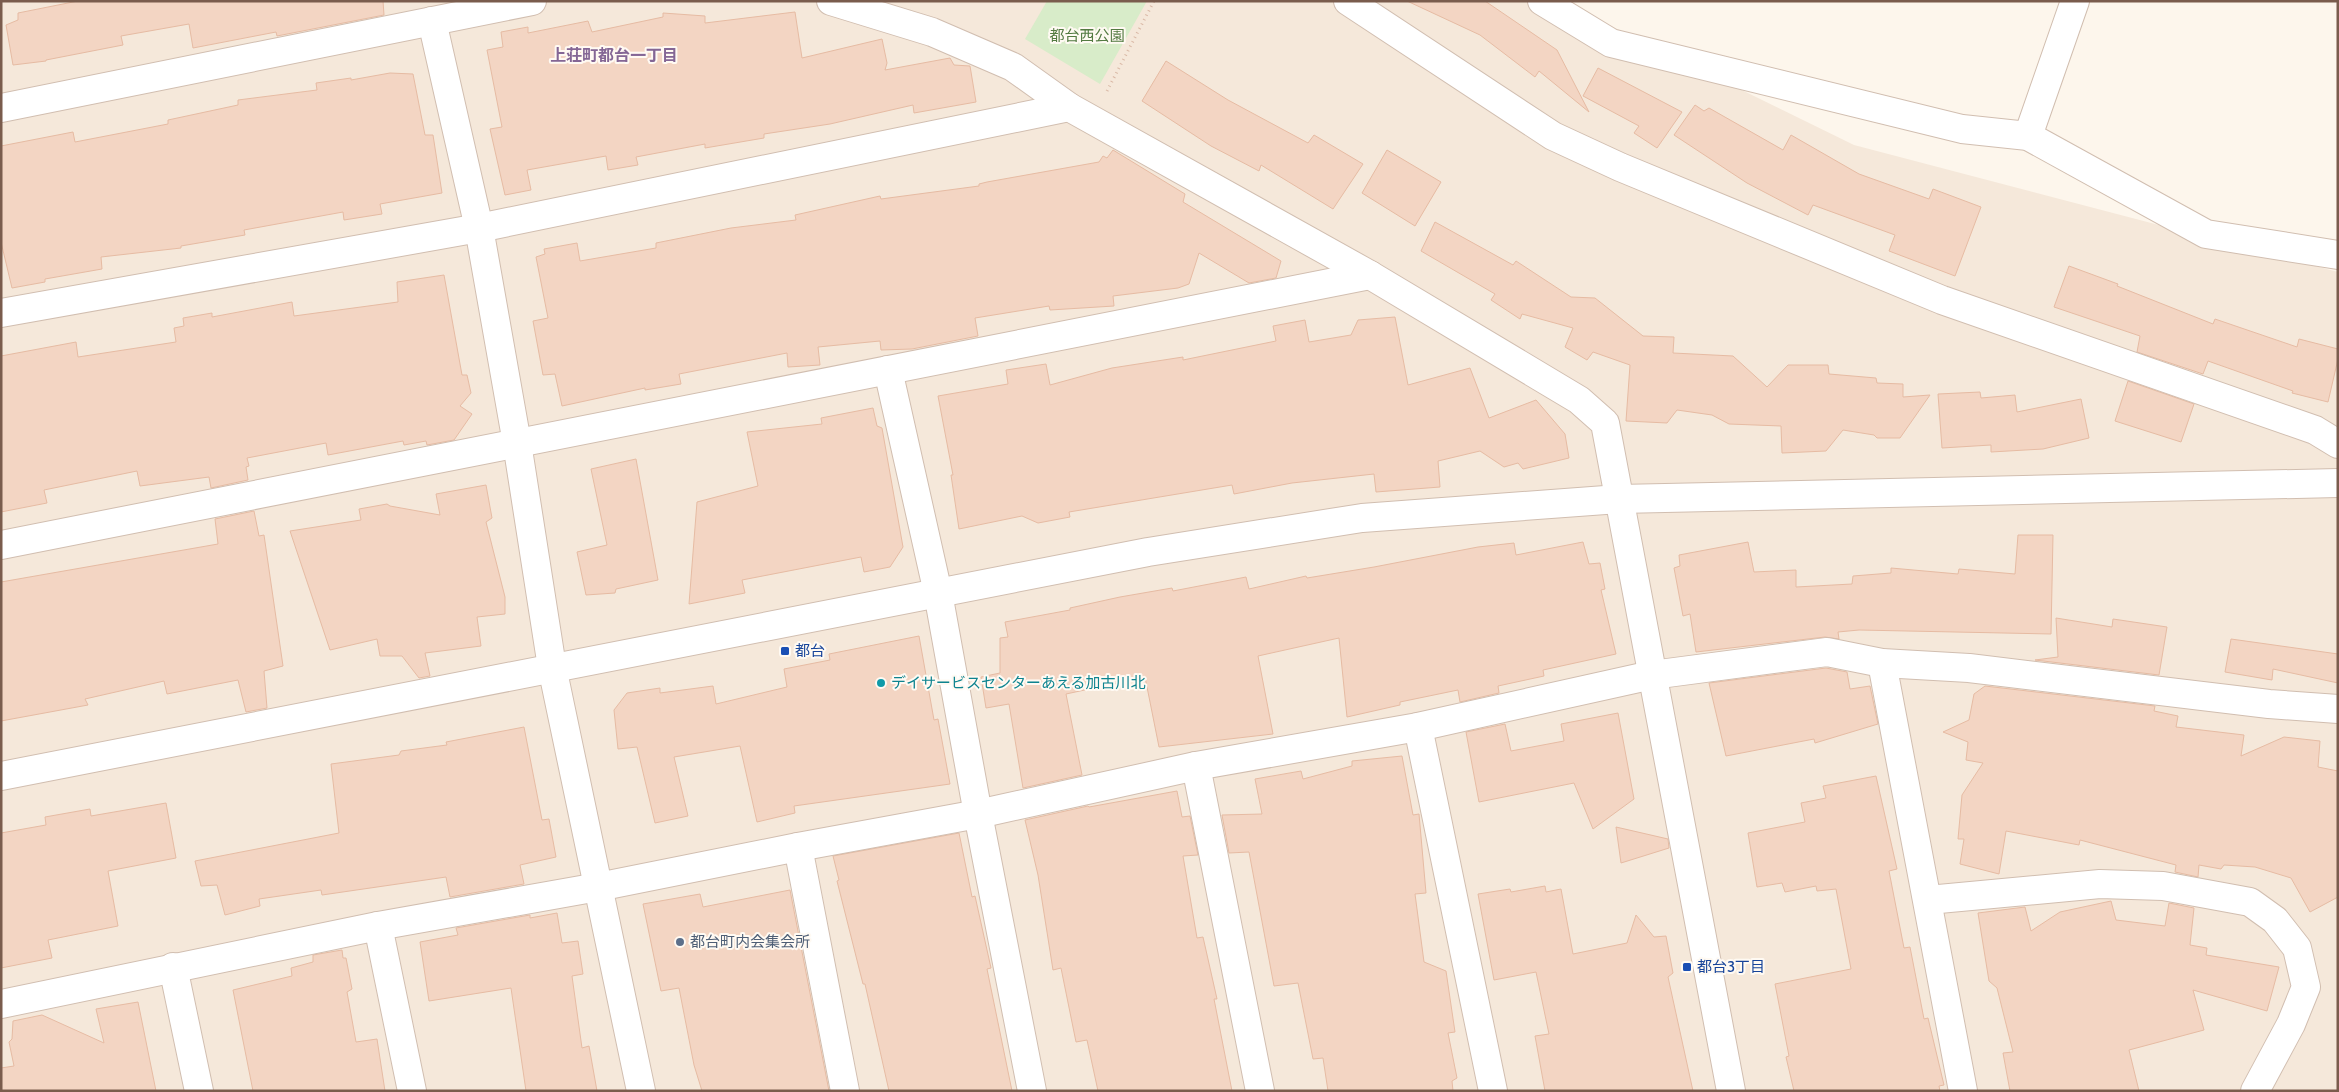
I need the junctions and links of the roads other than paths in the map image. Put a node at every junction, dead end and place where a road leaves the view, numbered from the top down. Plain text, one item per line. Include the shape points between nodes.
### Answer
1 (532, 1) edge
2 (831, 1) edge
3 (1348, 1) edge
4 (1542, 1) edge
5 (2075, 1) edge
6 (432, 21) junction
7 (1069, 107) junction
8 (1, 108) edge
9 (2028, 136) junction
10 (479, 228) junction
11 (2338, 255) edge
12 (1370, 275) junction
13 (1, 313) edge
14 (888, 370) junction
15 (517, 443) junction
16 (2338, 444) edge
17 (2338, 484) edge
18 (1619, 499) junction
19 (1, 545) edge
20 (938, 593) junction
21 (1882, 663) junction
22 (552, 667) junction
23 (1652, 675) junction
24 (2338, 709) edge
25 (1418, 727) junction
26 (1196, 766) junction
27 (1, 776) edge
28 (978, 814) junction
29 (798, 847) junction
30 (598, 887) junction
31 (1928, 900) junction
32 (378, 926) junction
33 (173, 967) junction
34 (1, 1004) edge
35 (199, 1091) edge
36 (412, 1091) edge
37 (641, 1091) edge
38 (846, 1091) edge
39 (1032, 1091) edge
40 (1260, 1091) edge
41 (1493, 1091) edge
42 (1731, 1091) edge
43 (1963, 1091) edge
44 (2254, 1091) edge

1 - 6 street
2 - 7 street via 932,32 1013,67
3 - 16 street via 1553,136 1620,167 1942,300 2315,430
4 - 9 street via 1611,43 1962,129
5 - 9 street
6 - 8 street
6 - 10 street
7 - 10 street
7 - 12 street
9 - 11 street via 2206,234
10 - 13 street
10 - 15 street
12 - 14 street
12 - 18 street via 1579,400 1605,423
14 - 15 street
14 - 20 street
15 - 19 street
15 - 22 street
17 - 18 street
18 - 20 street via 1362,518 1148,552
18 - 23 street
20 - 22 street
20 - 28 street
21 - 23 street via 1827,652
21 - 24 street via 1969,668 2269,704
21 - 31 street
22 - 27 street
22 - 30 street
23 - 25 street
23 - 42 street
25 - 26 street
25 - 41 street
26 - 28 street
26 - 40 street
28 - 29 street
28 - 39 street
29 - 30 street
29 - 38 street
30 - 32 street
30 - 37 street
31 - 43 street
31 - 44 street via 2100,884 2163,886 2250,902 2275,920 2297,948 2306,987 2291,1024
32 - 33 street
32 - 36 street
33 - 34 street
33 - 35 street

